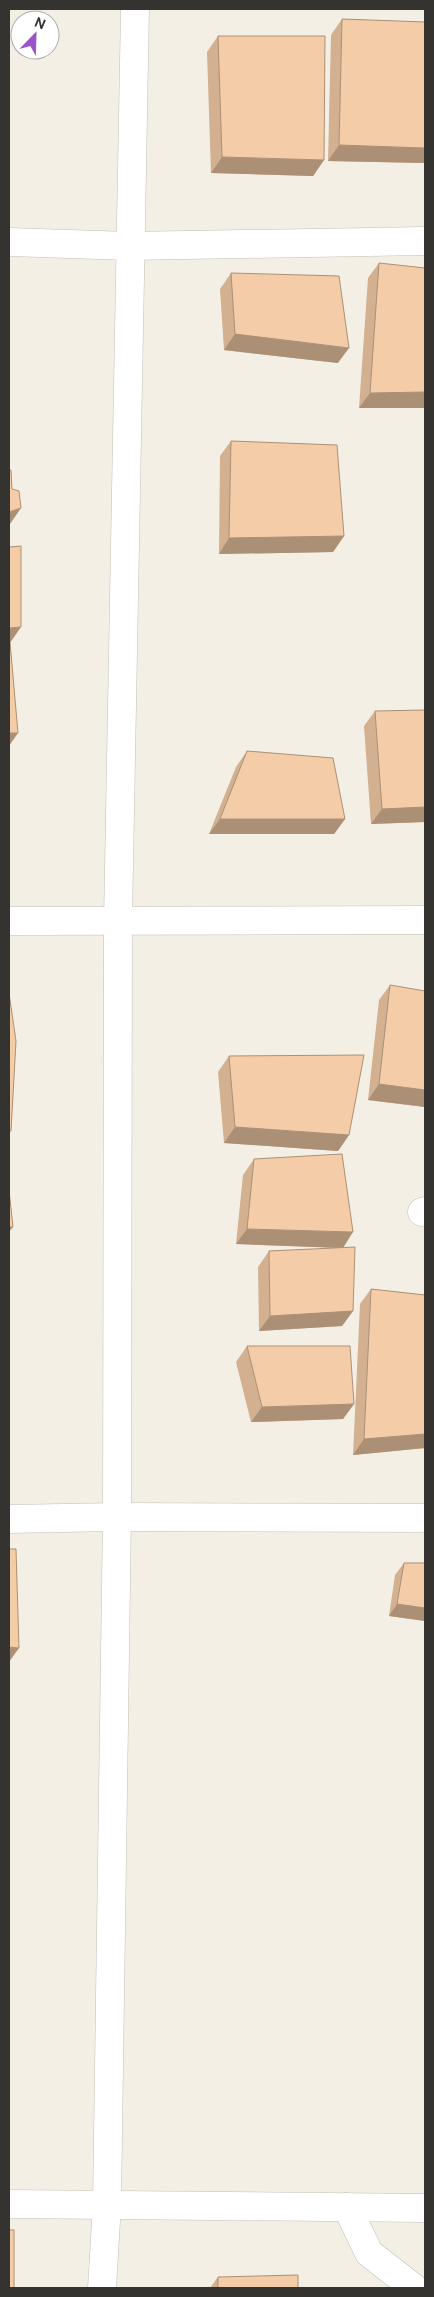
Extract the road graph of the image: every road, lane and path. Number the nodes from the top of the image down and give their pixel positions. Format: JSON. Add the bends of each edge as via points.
{"nodes":[{"id":1,"x":135,"y":9,"type":"edge"},
{"id":2,"x":425,"y":241,"type":"edge"},
{"id":3,"x":9,"y":242,"type":"edge"},
{"id":4,"x":129,"y":246,"type":"junction"},
{"id":5,"x":118,"y":920,"type":"junction"},
{"id":6,"x":425,"y":920,"type":"edge"},
{"id":7,"x":9,"y":921,"type":"edge"},
{"id":8,"x":117,"y":1517,"type":"junction"},
{"id":9,"x":425,"y":1518,"type":"edge"},
{"id":10,"x":9,"y":1519,"type":"edge"},
{"id":11,"x":9,"y":2204,"type":"edge"},
{"id":12,"x":107,"y":2204,"type":"junction"},
{"id":13,"x":347,"y":2207,"type":"junction"},
{"id":14,"x":425,"y":2208,"type":"edge"},
{"id":15,"x":102,"y":2288,"type":"edge"},
{"id":16,"x":414,"y":2288,"type":"edge"}],
"edges":[{"from":1,"to":4,"type":"street"},
{"from":2,"to":4,"type":"street"},
{"from":3,"to":4,"type":"street"},
{"from":4,"to":5,"type":"street"},
{"from":5,"to":6,"type":"street"},
{"from":5,"to":7,"type":"street"},
{"from":5,"to":8,"type":"street"},
{"from":8,"to":9,"type":"street"},
{"from":8,"to":10,"type":"street"},
{"from":8,"to":12,"type":"street"},
{"from":11,"to":12,"type":"street"},
{"from":12,"to":13,"type":"street"},
{"from":12,"to":15,"type":"street"},
{"from":13,"to":14,"type":"street"},
{"from":13,"to":16,"type":"street","via":[[369,2253]]}]}
